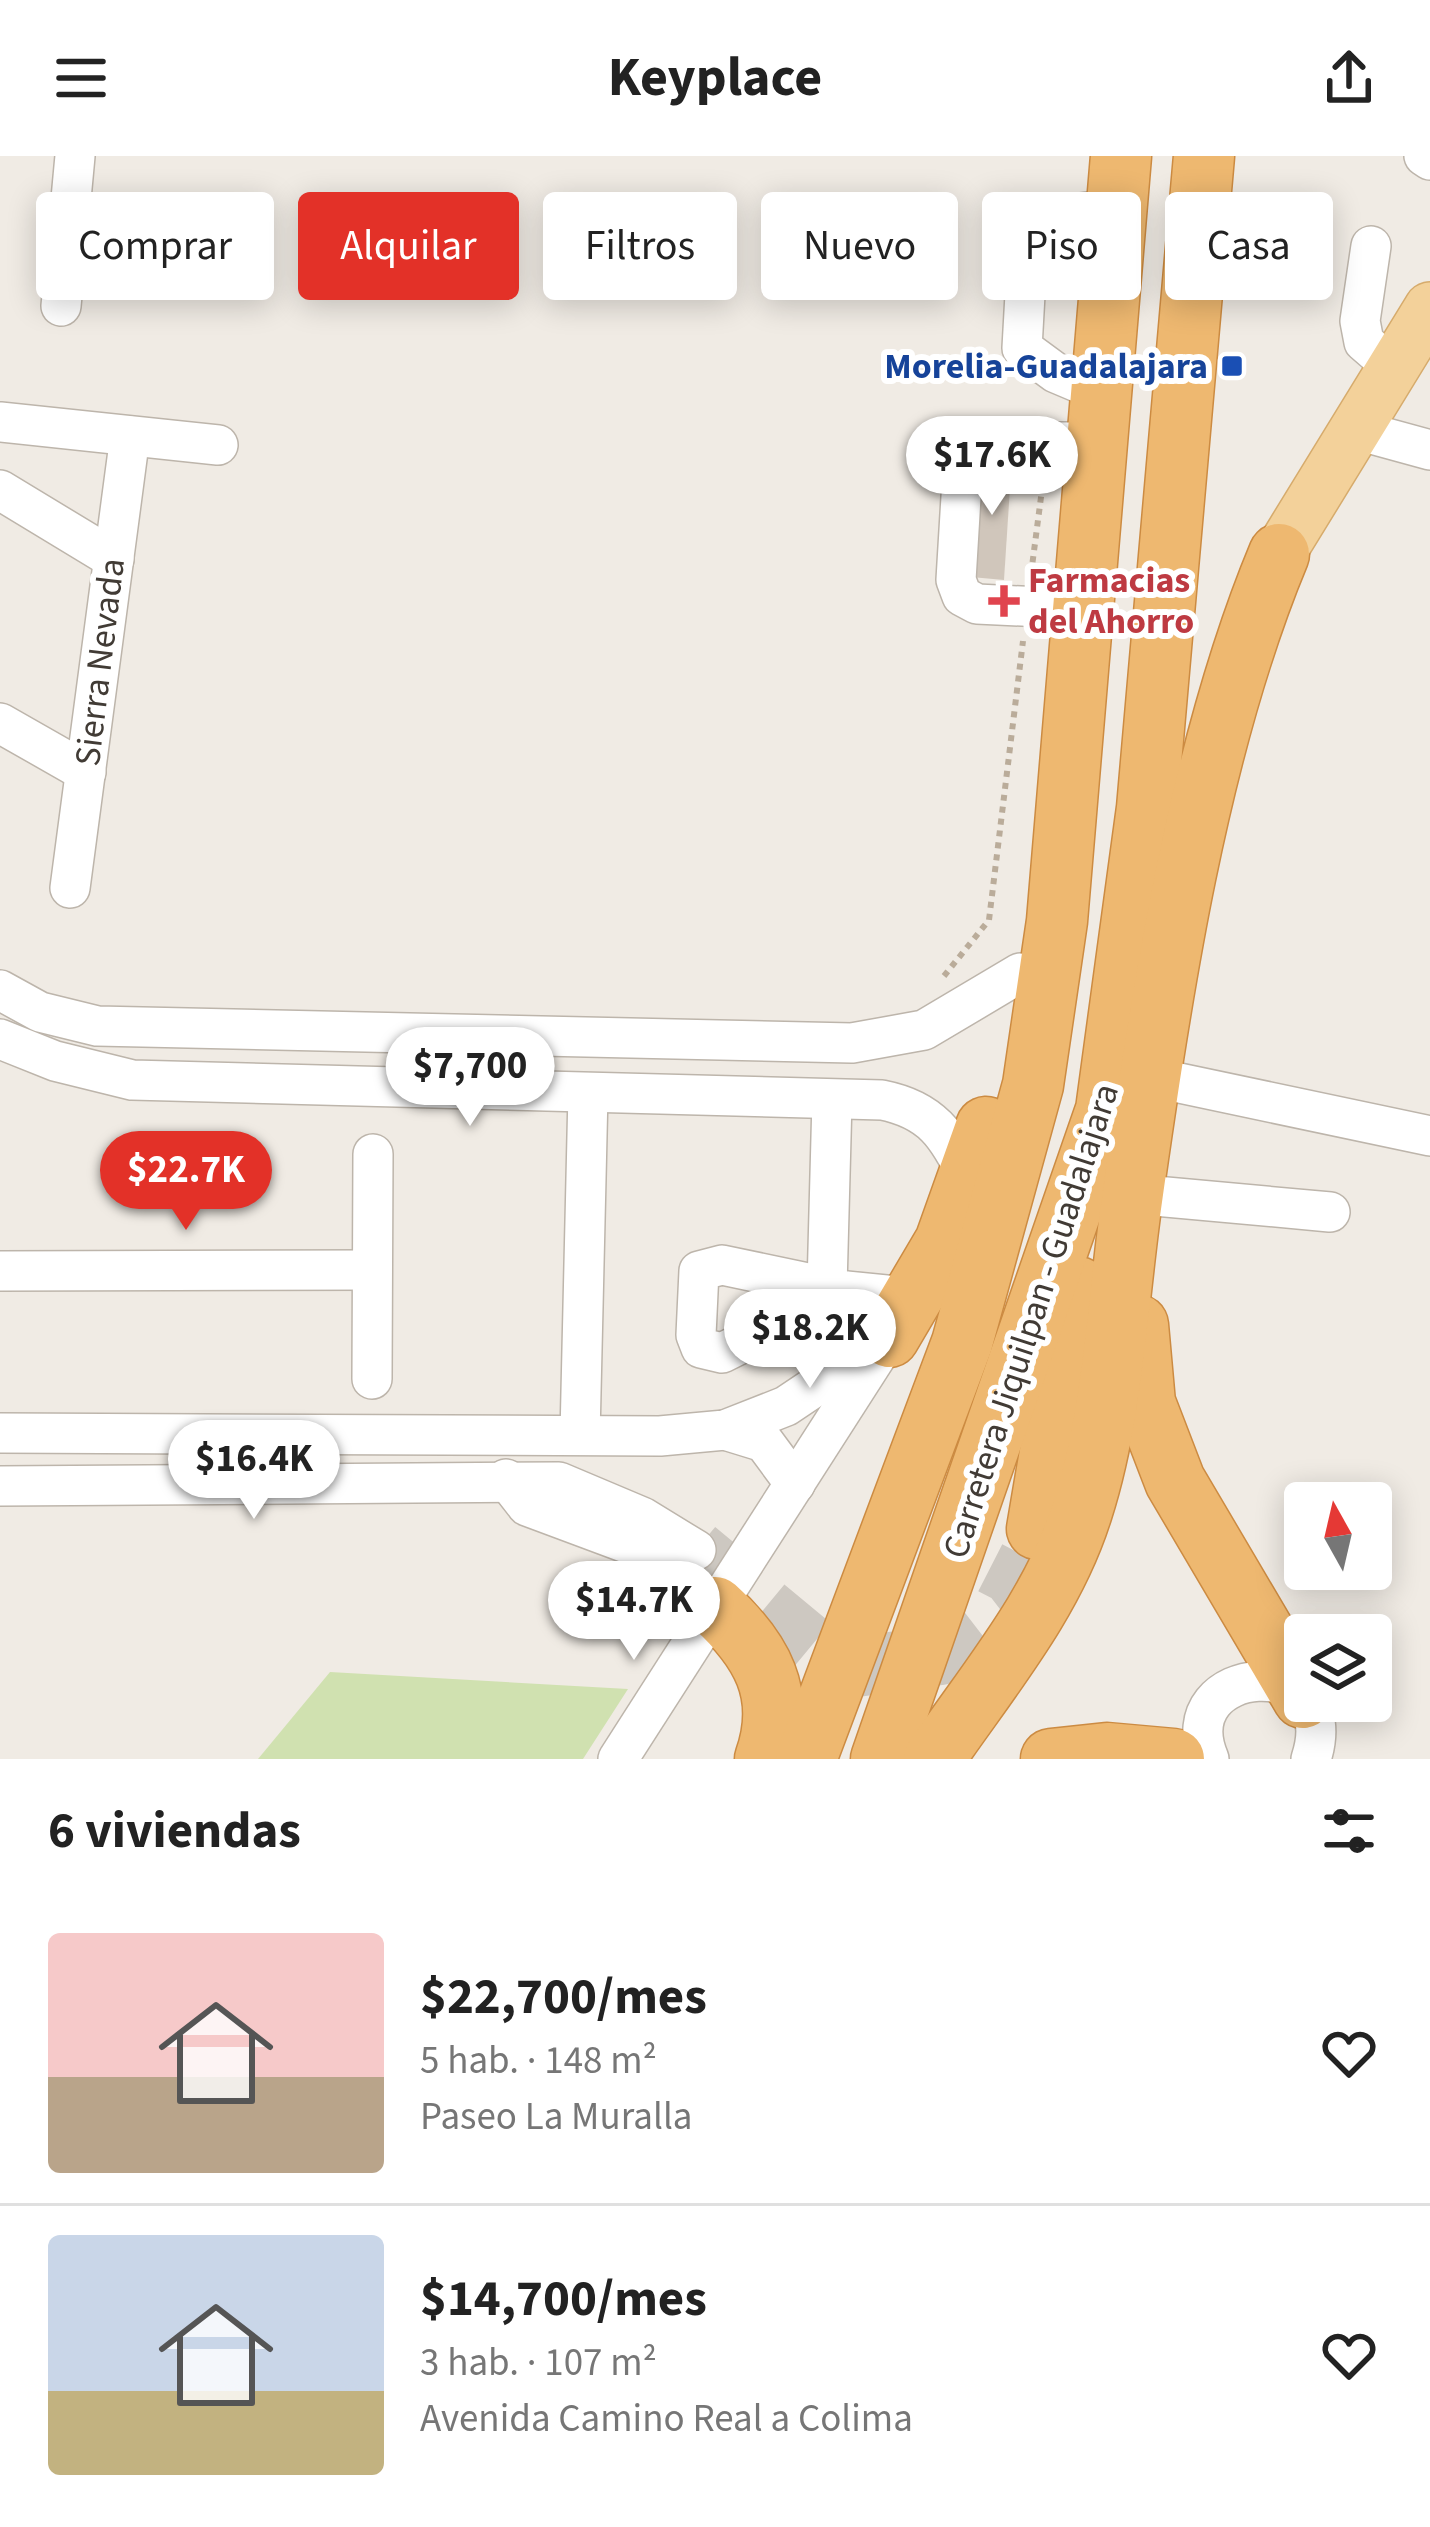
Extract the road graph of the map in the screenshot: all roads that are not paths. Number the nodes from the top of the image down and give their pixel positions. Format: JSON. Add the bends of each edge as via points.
{"nodes":[{"id":1,"x":75,"y":156,"type":"edge"},
{"id":2,"x":1204,"y":156,"type":"edge"},
{"id":3,"x":1119,"y":183,"type":"edge"},
{"id":4,"x":1371,"y":246,"type":"dead end"},
{"id":5,"x":61,"y":306,"type":"dead end"},
{"id":6,"x":1417,"y":337,"type":"edge"},
{"id":7,"x":0,"y":422,"type":"edge"},
{"id":8,"x":1082,"y":426,"type":"junction"},
{"id":9,"x":1357,"y":430,"type":"junction"},
{"id":10,"x":130,"y":436,"type":"junction"},
{"id":11,"x":218,"y":445,"type":"dead end"},
{"id":12,"x":1430,"y":450,"type":"edge"},
{"id":13,"x":0,"y":490,"type":"edge"},
{"id":14,"x":1279,"y":554,"type":"junction"},
{"id":15,"x":114,"y":559,"type":"junction"},
{"id":16,"x":1187,"y":559,"type":"junction"},
{"id":17,"x":1055,"y":609,"type":"junction"},
{"id":18,"x":0,"y":723,"type":"edge"},
{"id":19,"x":86,"y":772,"type":"junction"},
{"id":20,"x":1060,"y":862,"type":"junction"},
{"id":21,"x":70,"y":888,"type":"dead end"},
{"id":22,"x":1184,"y":895,"type":"junction"},
{"id":23,"x":1020,"y":973,"type":"junction"},
{"id":24,"x":0,"y":990,"type":"edge"},
{"id":25,"x":40,"y":1012,"type":"junction"},
{"id":26,"x":3,"y":1042,"type":"edge"},
{"id":27,"x":852,"y":1043,"type":"junction"},
{"id":28,"x":588,"y":1093,"type":"junction"},
{"id":29,"x":1129,"y":1094,"type":"junction"},
{"id":30,"x":835,"y":1100,"type":"junction"},
{"id":31,"x":1430,"y":1136,"type":"edge"},
{"id":32,"x":373,"y":1154,"type":"dead end"},
{"id":33,"x":969,"y":1179,"type":"junction"},
{"id":34,"x":1132,"y":1204,"type":"junction"},
{"id":35,"x":1330,"y":1212,"type":"dead end"},
{"id":36,"x":371,"y":1270,"type":"junction"},
{"id":37,"x":0,"y":1271,"type":"edge"},
{"id":38,"x":902,"y":1318,"type":"junction"},
{"id":39,"x":372,"y":1379,"type":"dead end"},
{"id":40,"x":725,"y":1430,"type":"junction"},
{"id":41,"x":0,"y":1433,"type":"edge"},
{"id":42,"x":502,"y":1433,"type":"junction"},
{"id":43,"x":580,"y":1435,"type":"junction"},
{"id":44,"x":506,"y":1479,"type":"junction"},
{"id":45,"x":795,"y":1484,"type":"junction"},
{"id":46,"x":0,"y":1486,"type":"edge"},
{"id":47,"x":696,"y":1550,"type":"tunnel mouth"},
{"id":48,"x":1029,"y":1558,"type":"tunnel mouth"},
{"id":49,"x":715,"y":1607,"type":"junction"},
{"id":50,"x":1315,"y":1739,"type":"edge"},
{"id":51,"x":618,"y":1759,"type":"edge"},
{"id":52,"x":765,"y":1759,"type":"edge"},
{"id":53,"x":806,"y":1759,"type":"edge"},
{"id":54,"x":881,"y":1759,"type":"edge"},
{"id":55,"x":934,"y":1759,"type":"edge"},
{"id":56,"x":1051,"y":1759,"type":"edge"},
{"id":57,"x":1174,"y":1759,"type":"edge"},
{"id":58,"x":1209,"y":1759,"type":"edge"}],
"edges":[{"from":1,"to":5,"type":"street"},
{"from":2,"to":16,"type":"highway","name":"Carretera Jiquilpan - Guadalajara"},
{"from":3,"to":8,"type":"highway","name":"Carretera Jiquilpan - Guadalajara"},
{"from":3,"to":8,"type":"street","via":[[1074,215],[1034,228],[1020,335]]},
{"from":4,"to":6,"type":"street","via":[[1364,342]]},
{"from":6,"to":9,"type":"main road"},
{"from":7,"to":10,"type":"street"},
{"from":8,"to":17,"type":"highway","name":"Carretera Jiquilpan - Guadalajara"},
{"from":8,"to":17,"type":"street","via":[[986,442],[970,448],[963,464],[956,580],[962,596]]},
{"from":9,"to":12,"type":"street"},
{"from":9,"to":14,"type":"main road"},
{"from":10,"to":11,"type":"street"},
{"from":10,"to":15,"type":"street","name":"Sierra Nevada"},
{"from":13,"to":15,"type":"street"},
{"from":14,"to":16,"type":"highway","via":[[1231,594]]},
{"from":14,"to":22,"type":"highway","via":[[1244,645]]},
{"from":15,"to":19,"type":"street","name":"Sierra Nevada"},
{"from":16,"to":22,"type":"highway"},
{"from":16,"to":29,"type":"highway","name":"Carretera Jiquilpan - Guadalajara","via":[[1129,965]]},
{"from":17,"to":20,"type":"highway","name":"Carretera Jiquilpan - Guadalajara"},
{"from":18,"to":19,"type":"street"},
{"from":19,"to":21,"type":"street","name":"Sierra Nevada"},
{"from":20,"to":23,"type":"highway"},
{"from":20,"to":53,"type":"highway","name":"Carretera Jiquilpan - Guadalajara","via":[[1033,1085],[988,1263]]},
{"from":22,"to":29,"type":"highway"},
{"from":23,"to":27,"type":"street","via":[[924,1030]]},
{"from":23,"to":33,"type":"highway"},
{"from":24,"to":25,"type":"street"},
{"from":25,"to":26,"type":"street"},
{"from":25,"to":27,"type":"street","via":[[98,1026]]},
{"from":26,"to":28,"type":"street","via":[[132,1080]]},
{"from":27,"to":30,"type":"street","via":[[855,1081]]},
{"from":28,"to":30,"type":"street"},
{"from":28,"to":43,"type":"street"},
{"from":29,"to":31,"type":"street"},
{"from":29,"to":34,"type":"highway"},
{"from":29,"to":48,"type":"highway"},
{"from":29,"to":54,"type":"highway","name":"Carretera Jiquilpan - Guadalajara"},
{"from":30,"to":33,"type":"street","via":[[882,1100],[929,1115]]},
{"from":30,"to":38,"type":"street","via":[[836,1288]]},
{"from":32,"to":36,"type":"street"},
{"from":33,"to":38,"type":"highway"},
{"from":34,"to":35,"type":"street"},
{"from":34,"to":50,"type":"highway","via":[[1145,1402],[1175,1481]]},
{"from":34,"to":55,"type":"highway","via":[[1083,1509],[1054,1584]]},
{"from":36,"to":37,"type":"street"},
{"from":36,"to":39,"type":"street"},
{"from":38,"to":40,"type":"street","via":[[785,1406]]},
{"from":38,"to":45,"type":"street"},
{"from":40,"to":43,"type":"street"},
{"from":40,"to":45,"type":"street","via":[[764,1442]]},
{"from":41,"to":42,"type":"street"},
{"from":42,"to":43,"type":"street"},
{"from":42,"to":44,"type":"street"},
{"from":44,"to":46,"type":"street"},
{"from":44,"to":47,"type":"street","via":[[559,1482]]},
{"from":44,"to":49,"type":"street","via":[[527,1505],[629,1544]]},
{"from":45,"to":49,"type":"street"},
{"from":49,"to":51,"type":"street"},
{"from":49,"to":52,"type":"highway","via":[[754,1644],[766,1668],[772,1706]]},
{"from":50,"to":58,"type":"street","via":[[1275,1681],[1258,1679],[1227,1690],[1207,1716]]},
{"from":56,"to":57,"type":"highway"}]}
